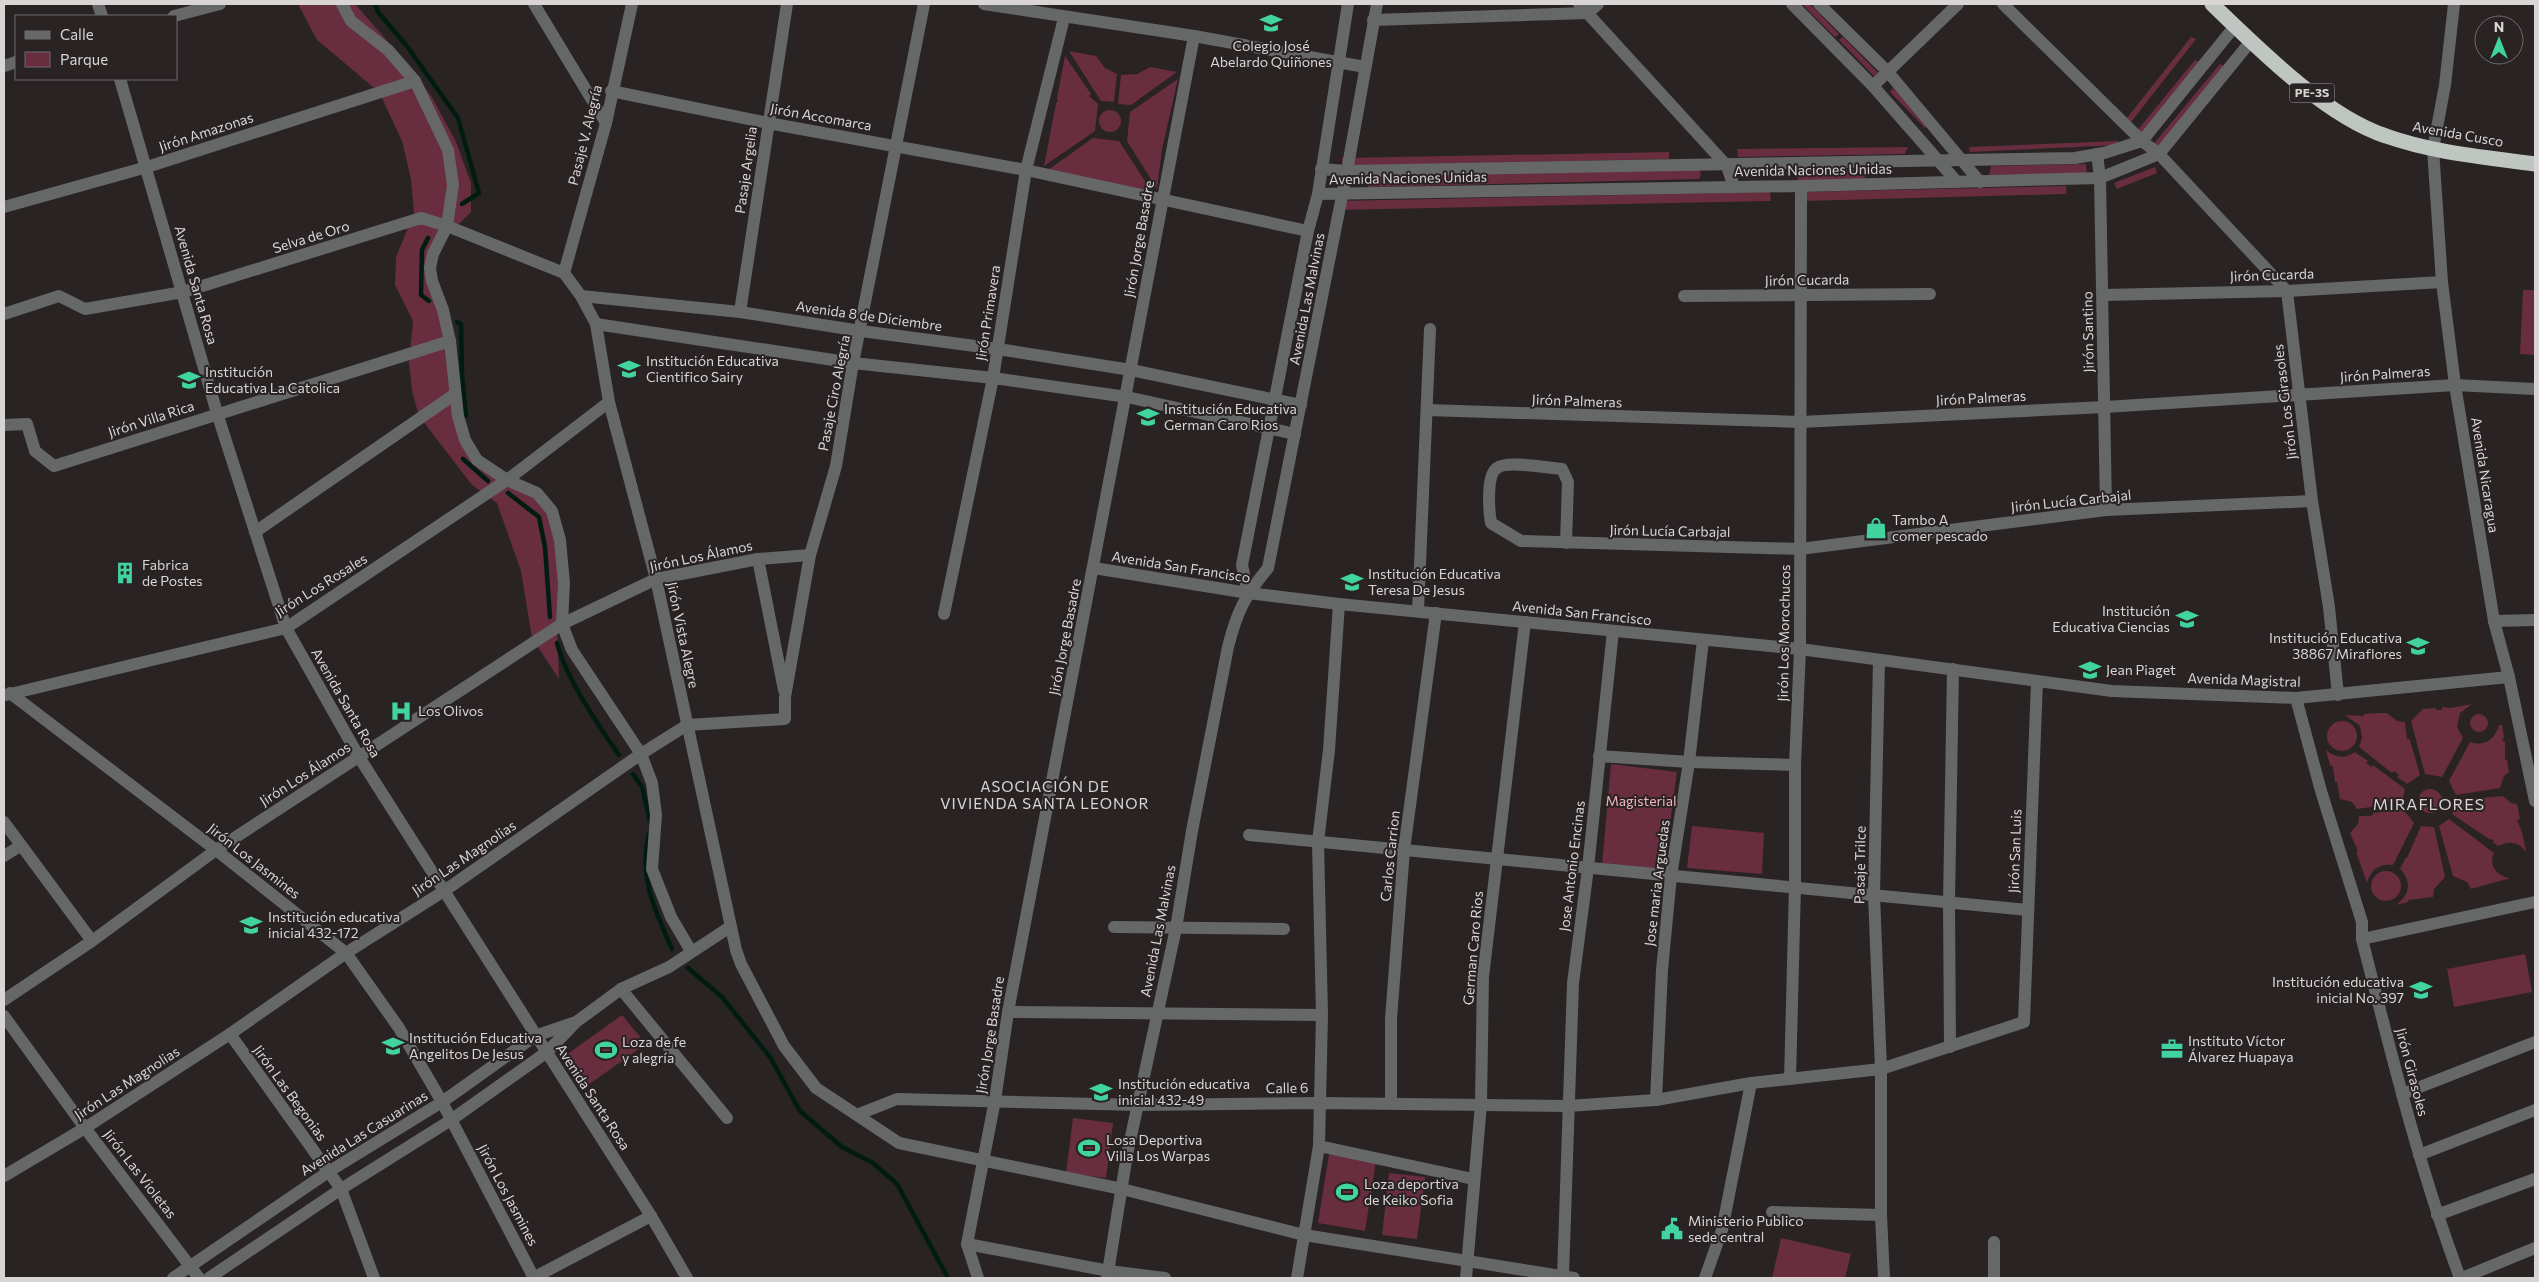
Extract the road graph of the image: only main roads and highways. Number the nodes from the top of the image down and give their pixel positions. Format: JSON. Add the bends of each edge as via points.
{"nodes":[{"id":1,"x":2212,"y":4,"type":"edge"},
{"id":2,"x":2535,"y":164,"type":"edge"}],
"edges":[{"from":1,"to":2,"type":"highway","name":"Avenida Cusco","number":"PE-3S","via":[[2251,42],[2323,102],[2352,121],[2385,136],[2433,149]]}]}
